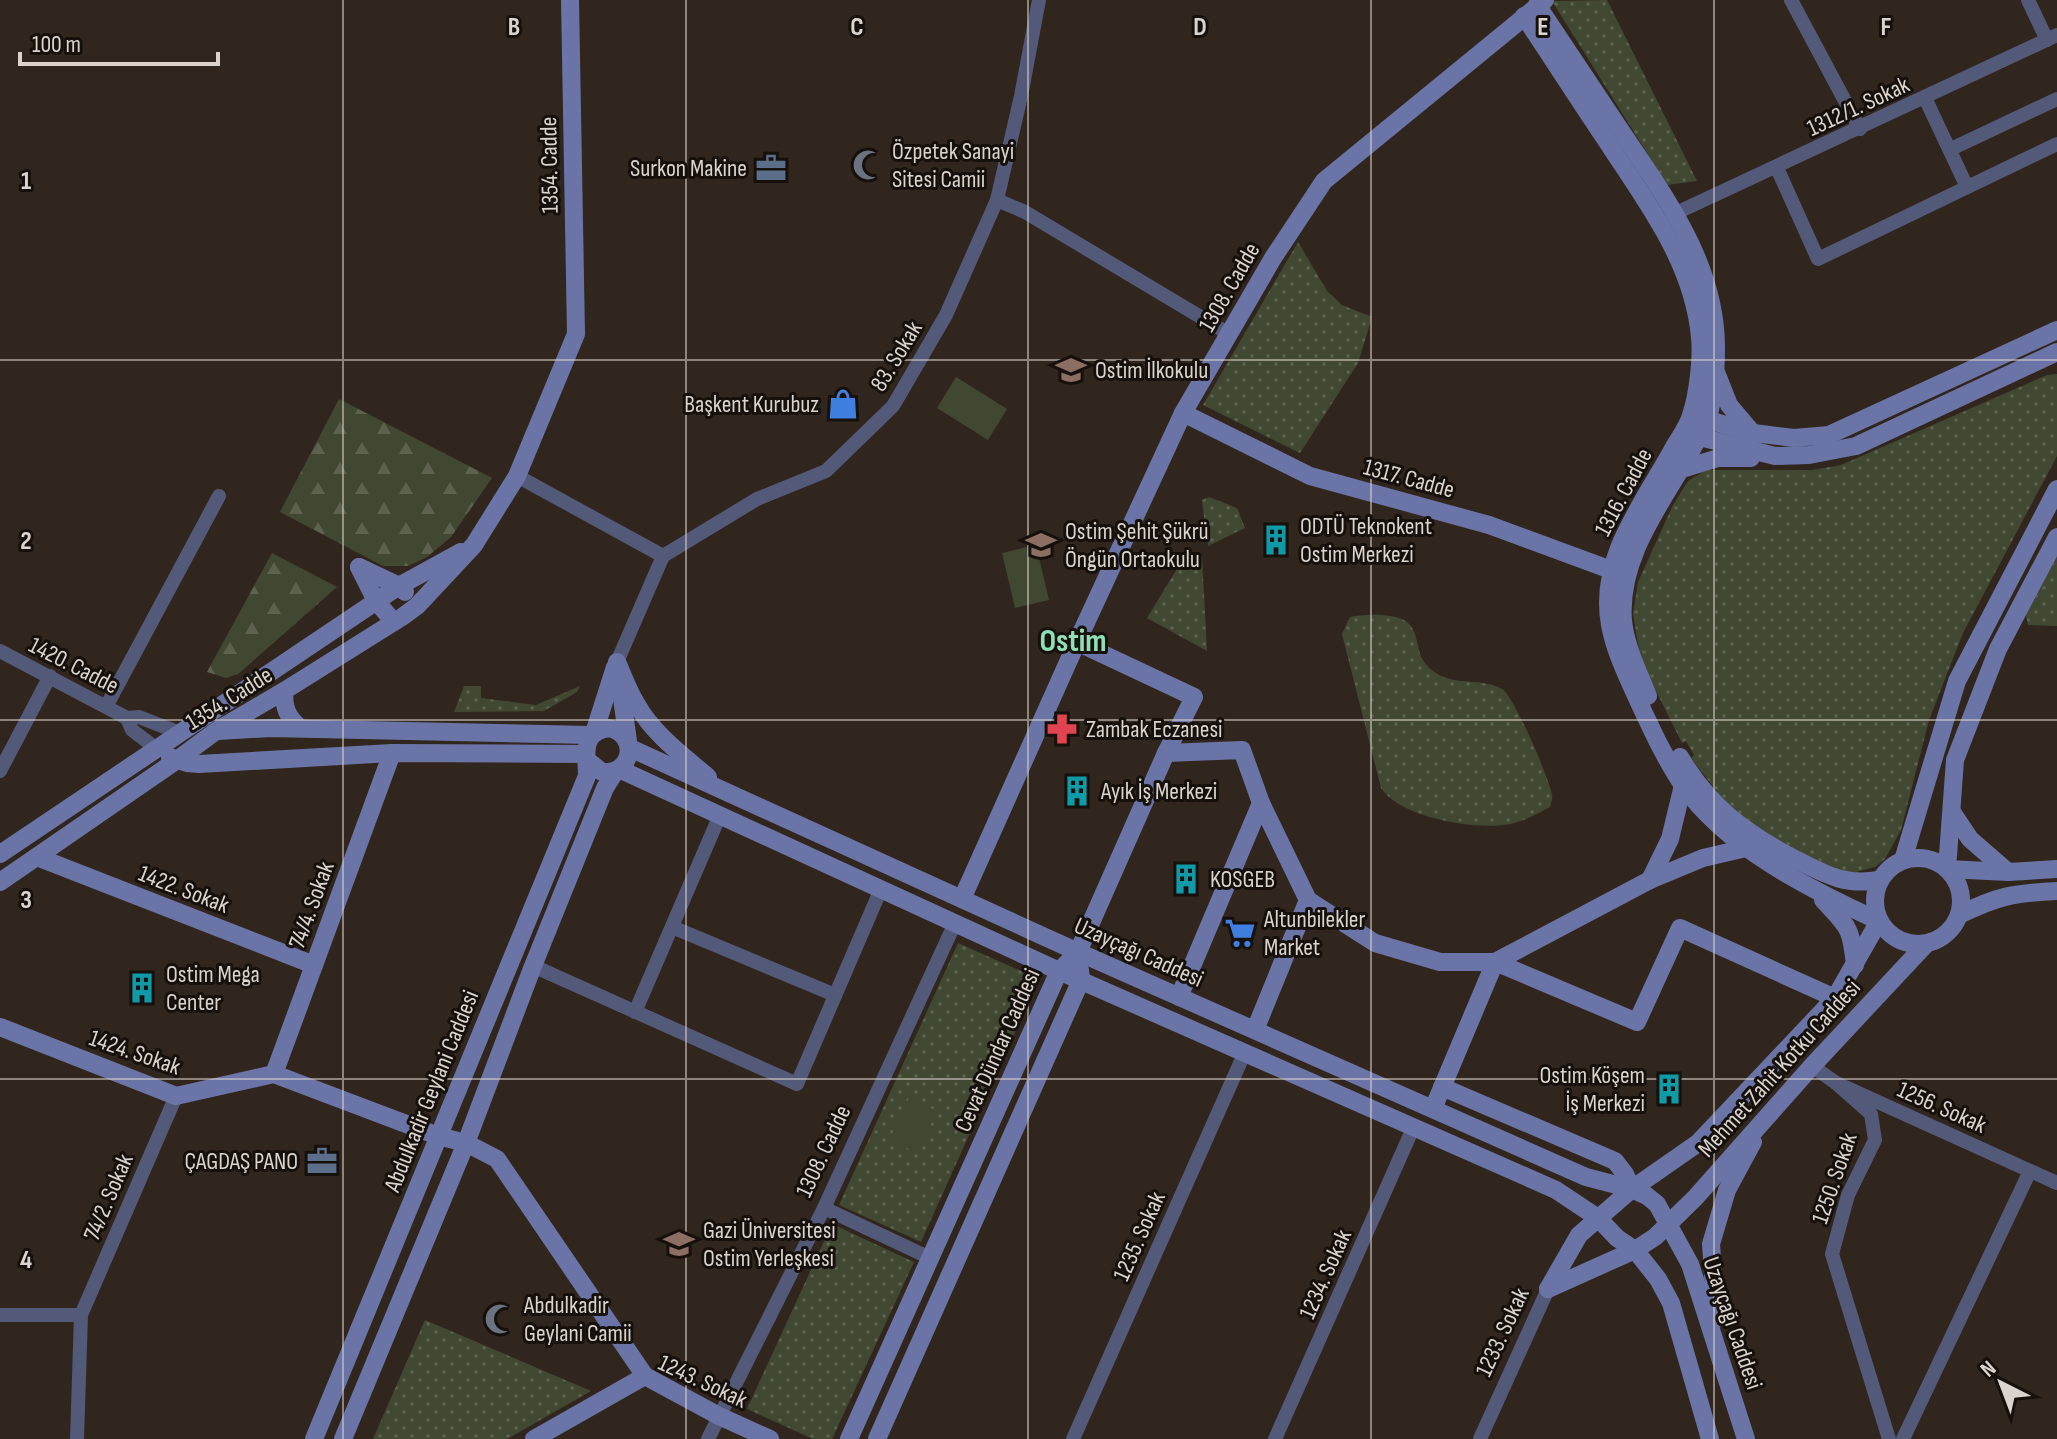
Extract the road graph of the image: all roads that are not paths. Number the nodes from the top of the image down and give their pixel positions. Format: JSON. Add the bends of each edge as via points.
{"nodes":[{"id":1,"x":570,"y":0,"type":"edge"},
{"id":2,"x":1039,"y":0,"type":"edge"},
{"id":3,"x":1791,"y":0,"type":"edge"},
{"id":4,"x":2028,"y":0,"type":"edge"},
{"id":5,"x":1535,"y":7,"type":"edge"},
{"id":6,"x":2052,"y":38,"type":"edge"},
{"id":7,"x":1925,"y":98,"type":"junction"},
{"id":8,"x":2057,"y":99,"type":"edge"},
{"id":9,"x":1860,"y":129,"type":"junction"},
{"id":10,"x":2057,"y":144,"type":"edge"},
{"id":11,"x":1951,"y":149,"type":"junction"},
{"id":12,"x":1777,"y":168,"type":"junction"},
{"id":13,"x":1967,"y":187,"type":"junction"},
{"id":14,"x":997,"y":200,"type":"junction"},
{"id":15,"x":1676,"y":213,"type":"junction"},
{"id":16,"x":2057,"y":330,"type":"edge"},
{"id":17,"x":1229,"y":334,"type":"junction"},
{"id":18,"x":2053,"y":357,"type":"edge"},
{"id":19,"x":1714,"y":367,"type":"junction"},
{"id":20,"x":1183,"y":413,"type":"junction"},
{"id":21,"x":1695,"y":426,"type":"junction"},
{"id":22,"x":1753,"y":433,"type":"junction"},
{"id":23,"x":1775,"y":456,"type":"junction"},
{"id":24,"x":1679,"y":470,"type":"junction"},
{"id":25,"x":517,"y":476,"type":"junction"},
{"id":26,"x":2057,"y":489,"type":"edge"},
{"id":27,"x":219,"y":496,"type":"dead end"},
{"id":28,"x":2057,"y":537,"type":"edge"},
{"id":29,"x":474,"y":545,"type":"junction"},
{"id":30,"x":663,"y":556,"type":"junction"},
{"id":31,"x":1619,"y":573,"type":"junction"},
{"id":32,"x":399,"y":586,"type":"junction"},
{"id":33,"x":376,"y":601,"type":"junction"},
{"id":34,"x":417,"y":606,"type":"junction"},
{"id":35,"x":394,"y":622,"type":"junction"},
{"id":36,"x":1077,"y":642,"type":"junction"},
{"id":37,"x":0,"y":651,"type":"edge"},
{"id":38,"x":617,"y":662,"type":"junction"},
{"id":39,"x":50,"y":676,"type":"junction"},
{"id":40,"x":284,"y":691,"type":"junction"},
{"id":41,"x":107,"y":705,"type":"junction"},
{"id":42,"x":127,"y":718,"type":"junction"},
{"id":43,"x":300,"y":728,"type":"junction"},
{"id":44,"x":216,"y":731,"type":"junction"},
{"id":45,"x":180,"y":733,"type":"junction"},
{"id":46,"x":592,"y":734,"type":"junction"},
{"id":47,"x":629,"y":744,"type":"junction"},
{"id":48,"x":157,"y":749,"type":"junction"},
{"id":49,"x":392,"y":753,"type":"junction"},
{"id":50,"x":1166,"y":753,"type":"junction"},
{"id":51,"x":586,"y":757,"type":"junction"},
{"id":52,"x":177,"y":760,"type":"junction"},
{"id":53,"x":617,"y":770,"type":"junction"},
{"id":54,"x":0,"y":771,"type":"edge"},
{"id":55,"x":1683,"y":785,"type":"junction"},
{"id":56,"x":724,"y":792,"type":"junction"},
{"id":57,"x":1261,"y":803,"type":"junction"},
{"id":58,"x":1952,"y":812,"type":"junction"},
{"id":59,"x":720,"y":815,"type":"junction"},
{"id":60,"x":1746,"y":848,"type":"junction"},
{"id":61,"x":0,"y":854,"type":"edge"},
{"id":62,"x":37,"y":857,"type":"junction"},
{"id":63,"x":1903,"y":860,"type":"junction"},
{"id":64,"x":1947,"y":869,"type":"junction"},
{"id":65,"x":2057,"y":869,"type":"edge"},
{"id":66,"x":2008,"y":872,"type":"junction"},
{"id":67,"x":1650,"y":880,"type":"junction"},
{"id":68,"x":1879,"y":880,"type":"junction"},
{"id":69,"x":0,"y":882,"type":"edge"},
{"id":70,"x":881,"y":889,"type":"junction"},
{"id":71,"x":1813,"y":889,"type":"junction"},
{"id":72,"x":2057,"y":891,"type":"edge"},
{"id":73,"x":962,"y":899,"type":"junction"},
{"id":74,"x":1308,"y":900,"type":"junction"},
{"id":75,"x":1959,"y":915,"type":"junction"},
{"id":76,"x":1879,"y":921,"type":"junction"},
{"id":77,"x":955,"y":923,"type":"junction"},
{"id":78,"x":672,"y":927,"type":"junction"},
{"id":79,"x":1926,"y":944,"type":"junction"},
{"id":80,"x":1078,"y":952,"type":"junction"},
{"id":81,"x":1495,"y":962,"type":"junction"},
{"id":82,"x":314,"y":965,"type":"junction"},
{"id":83,"x":1855,"y":965,"type":"junction"},
{"id":84,"x":533,"y":966,"type":"junction"},
{"id":85,"x":1059,"y":971,"type":"junction"},
{"id":86,"x":1081,"y":980,"type":"junction"},
{"id":87,"x":835,"y":995,"type":"junction"},
{"id":88,"x":1179,"y":997,"type":"junction"},
{"id":89,"x":1835,"y":998,"type":"junction"},
{"id":90,"x":635,"y":1012,"type":"junction"},
{"id":91,"x":0,"y":1027,"type":"edge"},
{"id":92,"x":1255,"y":1030,"type":"junction"},
{"id":93,"x":1245,"y":1052,"type":"junction"},
{"id":94,"x":1812,"y":1066,"type":"junction"},
{"id":95,"x":274,"y":1074,"type":"junction"},
{"id":96,"x":1836,"y":1083,"type":"junction"},
{"id":97,"x":1442,"y":1087,"type":"junction"},
{"id":98,"x":176,"y":1096,"type":"junction"},
{"id":99,"x":1433,"y":1109,"type":"junction"},
{"id":100,"x":1767,"y":1115,"type":"junction"},
{"id":101,"x":1414,"y":1126,"type":"junction"},
{"id":102,"x":438,"y":1136,"type":"junction"},
{"id":103,"x":466,"y":1143,"type":"junction"},
{"id":104,"x":2030,"y":1171,"type":"junction"},
{"id":105,"x":2057,"y":1183,"type":"edge"},
{"id":106,"x":1632,"y":1189,"type":"junction"},
{"id":107,"x":824,"y":1208,"type":"junction"},
{"id":108,"x":1598,"y":1218,"type":"junction"},
{"id":109,"x":1668,"y":1225,"type":"junction"},
{"id":110,"x":1635,"y":1250,"type":"junction"},
{"id":111,"x":930,"y":1258,"type":"junction"},
{"id":112,"x":1548,"y":1289,"type":"junction"},
{"id":113,"x":0,"y":1315,"type":"edge"},
{"id":114,"x":81,"y":1315,"type":"junction"},
{"id":115,"x":1716,"y":1346,"type":"junction"},
{"id":116,"x":645,"y":1376,"type":"junction"},
{"id":117,"x":719,"y":1416,"type":"junction"},
{"id":118,"x":77,"y":1439,"type":"edge"},
{"id":119,"x":314,"y":1439,"type":"edge"},
{"id":120,"x":343,"y":1439,"type":"edge"},
{"id":121,"x":534,"y":1439,"type":"edge"},
{"id":122,"x":708,"y":1439,"type":"edge"},
{"id":123,"x":770,"y":1439,"type":"edge"},
{"id":124,"x":849,"y":1439,"type":"edge"},
{"id":125,"x":877,"y":1439,"type":"edge"},
{"id":126,"x":1073,"y":1439,"type":"edge"},
{"id":127,"x":1275,"y":1439,"type":"edge"},
{"id":128,"x":1480,"y":1439,"type":"edge"},
{"id":129,"x":1710,"y":1439,"type":"edge"},
{"id":130,"x":1746,"y":1439,"type":"edge"},
{"id":131,"x":1889,"y":1439,"type":"edge"},
{"id":132,"x":1903,"y":1439,"type":"edge"}],
"edges":[{"from":1,"to":25,"type":"street","name":"1354. Cadde","via":[[576,334]]},
{"from":2,"to":14,"type":"street","name":"83. Sokak"},
{"from":3,"to":9,"type":"street"},
{"from":4,"to":6,"type":"street"},
{"from":5,"to":15,"type":"street","name":"1316. Cadde"},
{"from":5,"to":17,"type":"street","name":"1308. Cadde","via":[[1324,181]]},
{"from":5,"to":21,"type":"street","name":"1316. Cadde","via":[[1668,236],[1700,335]]},
{"from":6,"to":7,"type":"street","name":"1312/1. Sokak"},
{"from":7,"to":9,"type":"street","name":"1312/1. Sokak"},
{"from":7,"to":11,"type":"street"},
{"from":8,"to":11,"type":"street"},
{"from":9,"to":12,"type":"street","name":"1312/1. Sokak"},
{"from":10,"to":13,"type":"street"},
{"from":11,"to":13,"type":"street"},
{"from":12,"to":13,"type":"street","via":[[1818,259]]},
{"from":12,"to":15,"type":"street","name":"1312/1. Sokak"},
{"from":14,"to":17,"type":"street"},
{"from":14,"to":30,"type":"street","name":"83. Sokak","via":[[946,315],[893,406],[826,471],[757,499]]},
{"from":15,"to":19,"type":"street","name":"1316. Cadde","via":[[1705,275],[1713,312]]},
{"from":16,"to":22,"type":"street","via":[[1829,435]]},
{"from":17,"to":20,"type":"street","name":"1308. Cadde"},
{"from":18,"to":23,"type":"street","via":[[1856,446]]},
{"from":19,"to":21,"type":"street","name":"1316. Cadde"},
{"from":19,"to":22,"type":"street","via":[[1729,405]]},
{"from":20,"to":31,"type":"street","name":"1317. Cadde","via":[[1310,476],[1489,525]]},
{"from":20,"to":36,"type":"street","name":"1308. Cadde"},
{"from":21,"to":22,"type":"street"},
{"from":21,"to":23,"type":"street"},
{"from":21,"to":24,"type":"street","name":"1316. Cadde"},
{"from":21,"to":31,"type":"street","name":"1316. Cadde","via":[[1620,544]]},
{"from":23,"to":24,"type":"street","via":[[1718,458]]},
{"from":24,"to":31,"type":"street","name":"1316. Cadde"},
{"from":25,"to":29,"type":"street","name":"1354. Cadde"},
{"from":25,"to":30,"type":"street"},
{"from":26,"to":63,"type":"street","via":[[1957,681]]},
{"from":27,"to":41,"type":"street"},
{"from":28,"to":58,"type":"street","via":[[1998,649],[1955,760]]},
{"from":29,"to":32,"type":"street","name":"1354. Cadde"},
{"from":29,"to":34,"type":"street","name":"1354. Cadde"},
{"from":30,"to":38,"type":"street"},
{"from":31,"to":55,"type":"street","name":"1316. Cadde","via":[[1606,603],[1614,646],[1654,736]]},
{"from":31,"to":68,"type":"street","name":"1316. Cadde","via":[[1629,651],[1659,723],[1711,801],[1755,838],[1834,879]]},
{"from":32,"to":33,"type":"street","name":"1354. Cadde"},
{"from":32,"to":33,"type":"street","via":[[359,567]]},
{"from":32,"to":34,"type":"street"},
{"from":33,"to":35,"type":"street"},
{"from":33,"to":45,"type":"street","name":"1354. Cadde"},
{"from":34,"to":35,"type":"street","name":"1354. Cadde"},
{"from":35,"to":40,"type":"street","name":"1354. Cadde"},
{"from":36,"to":50,"type":"street","via":[[1194,697]]},
{"from":36,"to":73,"type":"street","name":"1308. Cadde"},
{"from":37,"to":39,"type":"street","name":"1420. Cadde"},
{"from":38,"to":46,"type":"street"},
{"from":38,"to":47,"type":"street"},
{"from":38,"to":56,"type":"street","via":[[636,705],[651,724]]},
{"from":39,"to":41,"type":"street","name":"1420. Cadde"},
{"from":39,"to":54,"type":"street"},
{"from":40,"to":43,"type":"street","via":[[284,708]]},
{"from":40,"to":44,"type":"street","name":"1354. Cadde"},
{"from":41,"to":42,"type":"street","name":"1420. Cadde"},
{"from":42,"to":45,"type":"street","name":"1420. Cadde","via":[[139,717]]},
{"from":42,"to":48,"type":"street","name":"1420. Cadde","via":[[132,730]]},
{"from":43,"to":44,"type":"street"},
{"from":43,"to":46,"type":"street"},
{"from":44,"to":45,"type":"street"},
{"from":44,"to":52,"type":"street","name":"1354. Cadde"},
{"from":45,"to":48,"type":"street","name":"1354. Cadde"},
{"from":46,"to":47,"type":"street","via":[[617,730]]},
{"from":46,"to":51,"type":"street"},
{"from":47,"to":53,"type":"street","via":[[626,764]]},
{"from":47,"to":56,"type":"street","name":"Uzayçağı Caddesi"},
{"from":48,"to":52,"type":"street"},
{"from":48,"to":61,"type":"street","name":"1354. Cadde"},
{"from":49,"to":51,"type":"street"},
{"from":49,"to":52,"type":"street","via":[[199,764]]},
{"from":49,"to":82,"type":"street","name":"74/4. Sokak"},
{"from":50,"to":57,"type":"street","via":[[1242,750]]},
{"from":50,"to":80,"type":"street"},
{"from":51,"to":53,"type":"street","via":[[602,772]]},
{"from":51,"to":102,"type":"street","name":"Abdulkadir Geylani Caddesi","via":[[587,776]]},
{"from":52,"to":62,"type":"street","name":"1354. Cadde"},
{"from":53,"to":59,"type":"street","name":"Uzayçağı Caddesi"},
{"from":53,"to":84,"type":"street","name":"Abdulkadir Geylani Caddesi"},
{"from":55,"to":60,"type":"street","name":"1316. Cadde"},
{"from":55,"to":67,"type":"street","via":[[1670,839]]},
{"from":56,"to":73,"type":"street","name":"Uzayçağı Caddesi"},
{"from":57,"to":74,"type":"street"},
{"from":57,"to":88,"type":"street"},
{"from":58,"to":64,"type":"street"},
{"from":58,"to":66,"type":"street","via":[[1970,839]]},
{"from":59,"to":70,"type":"street","name":"Uzayçağı Caddesi"},
{"from":59,"to":78,"type":"street"},
{"from":60,"to":67,"type":"street","via":[[1703,858]]},
{"from":60,"to":71,"type":"street","name":"1316. Cadde"},
{"from":62,"to":69,"type":"street","name":"1354. Cadde"},
{"from":62,"to":82,"type":"street","name":"1422. Sokak"},
{"from":63,"to":64,"type":"street","via":[[1926,858]]},
{"from":63,"to":68,"type":"street"},
{"from":64,"to":66,"type":"street"},
{"from":64,"to":75,"type":"street","via":[[1960,890]]},
{"from":65,"to":66,"type":"street"},
{"from":67,"to":81,"type":"street"},
{"from":68,"to":76,"type":"street","via":[[1874,900]]},
{"from":70,"to":77,"type":"street","name":"Uzayçağı Caddesi"},
{"from":70,"to":87,"type":"street"},
{"from":71,"to":76,"type":"street","name":"1316. Cadde"},
{"from":71,"to":83,"type":"street","via":[[1846,923]]},
{"from":72,"to":75,"type":"street","via":[[2015,893]]},
{"from":73,"to":80,"type":"street","name":"Uzayçağı Caddesi"},
{"from":74,"to":81,"type":"street","via":[[1375,943],[1440,962]]},
{"from":74,"to":92,"type":"street"},
{"from":75,"to":79,"type":"street","via":[[1946,934]]},
{"from":76,"to":79,"type":"street","via":[[1899,940]]},
{"from":76,"to":83,"type":"street","name":"Mehmet Zahit Kotku Caddesi"},
{"from":77,"to":85,"type":"street","name":"Uzayçağı Caddesi"},
{"from":77,"to":107,"type":"street","name":"1308. Cadde"},
{"from":78,"to":87,"type":"street"},
{"from":78,"to":90,"type":"street"},
{"from":79,"to":94,"type":"street","name":"Mehmet Zahit Kotku Caddesi"},
{"from":80,"to":85,"type":"street","name":"Cevat Dündar Caddesi"},
{"from":80,"to":86,"type":"street","name":"Cevat Dündar Caddesi"},
{"from":80,"to":88,"type":"street","name":"Uzayçağı Caddesi"},
{"from":81,"to":89,"type":"street","via":[[1637,1022],[1680,928]]},
{"from":81,"to":97,"type":"street"},
{"from":82,"to":95,"type":"street","name":"74/4. Sokak"},
{"from":83,"to":89,"type":"street","name":"Mehmet Zahit Kotku Caddesi"},
{"from":84,"to":90,"type":"street"},
{"from":84,"to":103,"type":"street","name":"Abdulkadir Geylani Caddesi"},
{"from":85,"to":86,"type":"street","name":"Uzayçağı Caddesi"},
{"from":85,"to":111,"type":"street","name":"Cevat Dündar Caddesi"},
{"from":86,"to":93,"type":"street","name":"Uzayçağı Caddesi"},
{"from":86,"to":125,"type":"street","name":"Cevat Dündar Caddesi"},
{"from":87,"to":90,"type":"street","via":[[797,1084]]},
{"from":88,"to":92,"type":"street","name":"Uzayçağı Caddesi"},
{"from":89,"to":106,"type":"street","name":"Mehmet Zahit Kotku Caddesi","via":[[1698,1143]]},
{"from":91,"to":98,"type":"street","name":"1424. Sokak"},
{"from":92,"to":99,"type":"street","name":"Uzayçağı Caddesi"},
{"from":93,"to":101,"type":"street","name":"Uzayçağı Caddesi"},
{"from":93,"to":126,"type":"street","name":"1235. Sokak"},
{"from":94,"to":96,"type":"street","name":"1256. Sokak"},
{"from":94,"to":100,"type":"street","name":"Mehmet Zahit Kotku Caddesi"},
{"from":95,"to":98,"type":"street","name":"1424. Sokak"},
{"from":95,"to":102,"type":"street"},
{"from":96,"to":104,"type":"street","name":"1256. Sokak"},
{"from":96,"to":131,"type":"street","name":"1250. Sokak","via":[[1871,1114],[1875,1140],[1848,1195],[1832,1254]]},
{"from":97,"to":99,"type":"street"},
{"from":97,"to":106,"type":"street","via":[[1615,1161]]},
{"from":98,"to":114,"type":"street","name":"74/2. Sokak"},
{"from":99,"to":106,"type":"street","name":"Uzayçağı Caddesi","via":[[1586,1177]]},
{"from":100,"to":109,"type":"street","name":"Mehmet Zahit Kotku Caddesi"},
{"from":100,"to":115,"type":"street","via":[[1727,1190],[1711,1244]]},
{"from":101,"to":108,"type":"street","name":"Uzayçağı Caddesi","via":[[1556,1190]]},
{"from":101,"to":127,"type":"street","name":"1234. Sokak"},
{"from":102,"to":103,"type":"street"},
{"from":102,"to":119,"type":"street","name":"Abdulkadir Geylani Caddesi"},
{"from":103,"to":116,"type":"street","via":[[497,1159]]},
{"from":103,"to":120,"type":"street","name":"Abdulkadir Geylani Caddesi"},
{"from":104,"to":105,"type":"street","name":"1256. Sokak"},
{"from":104,"to":132,"type":"street"},
{"from":106,"to":108,"type":"street","name":"Mehmet Zahit Kotku Caddesi"},
{"from":106,"to":109,"type":"street","name":"Uzayçağı Caddesi","via":[[1657,1204]]},
{"from":107,"to":111,"type":"street"},
{"from":107,"to":117,"type":"street","name":"1308. Cadde"},
{"from":108,"to":110,"type":"street","name":"Uzayçağı Caddesi"},
{"from":108,"to":112,"type":"street","name":"Mehmet Zahit Kotku Caddesi","via":[[1579,1235]]},
{"from":109,"to":110,"type":"street","name":"Mehmet Zahit Kotku Caddesi"},
{"from":109,"to":115,"type":"street","name":"Uzayçağı Caddesi","via":[[1690,1264]]},
{"from":110,"to":112,"type":"street","name":"1233. Sokak"},
{"from":110,"to":129,"type":"street","via":[[1671,1303]]},
{"from":111,"to":124,"type":"street","name":"Cevat Dündar Caddesi"},
{"from":112,"to":128,"type":"street","name":"1233. Sokak"},
{"from":113,"to":114,"type":"street"},
{"from":114,"to":118,"type":"street"},
{"from":115,"to":130,"type":"street","name":"Uzayçağı Caddesi"},
{"from":116,"to":117,"type":"street","name":"1243. Sokak"},
{"from":116,"to":121,"type":"street","name":"1243. Sokak"},
{"from":117,"to":122,"type":"street","name":"1308. Cadde"},
{"from":117,"to":123,"type":"street","name":"1243. Sokak"}]}
